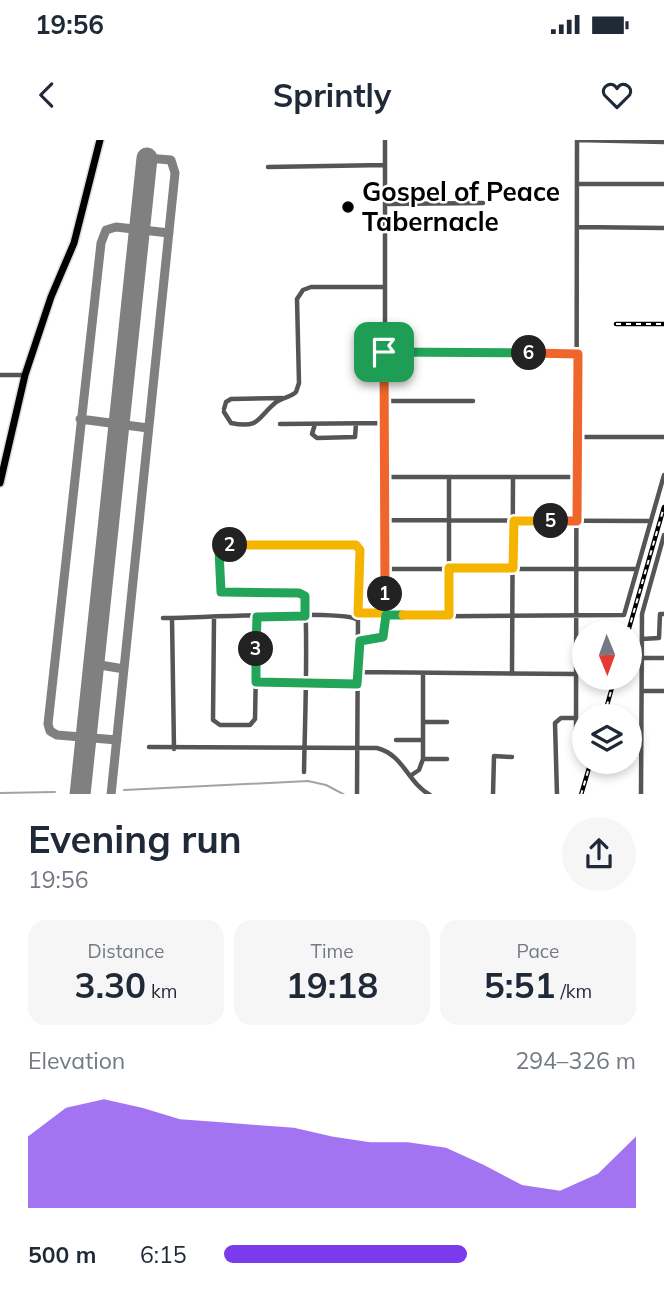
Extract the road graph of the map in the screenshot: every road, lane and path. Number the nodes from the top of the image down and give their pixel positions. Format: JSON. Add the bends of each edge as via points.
{"nodes":[{"id":1,"x":100,"y":140,"type":"edge"},
{"id":2,"x":385,"y":140,"type":"edge"},
{"id":3,"x":578,"y":140,"type":"edge"},
{"id":4,"x":664,"y":142,"type":"edge"},
{"id":5,"x":385,"y":165,"type":"junction"},
{"id":6,"x":268,"y":167,"type":"dead end"},
{"id":7,"x":578,"y":184,"type":"junction"},
{"id":8,"x":664,"y":184,"type":"edge"},
{"id":9,"x":483,"y":203,"type":"dead end"},
{"id":10,"x":385,"y":204,"type":"junction"},
{"id":11,"x":577,"y":228,"type":"junction"},
{"id":12,"x":664,"y":228,"type":"edge"},
{"id":13,"x":385,"y":287,"type":"junction"},
{"id":14,"x":384,"y":352,"type":"junction"},
{"id":15,"x":578,"y":354,"type":"junction"},
{"id":16,"x":0,"y":375,"type":"edge"},
{"id":17,"x":25,"y":375,"type":"junction"},
{"id":18,"x":283,"y":398,"type":"junction"},
{"id":19,"x":385,"y":401,"type":"junction"},
{"id":20,"x":473,"y":401,"type":"dead end"},
{"id":21,"x":356,"y":423,"type":"junction"},
{"id":22,"x":385,"y":423,"type":"junction"},
{"id":23,"x":280,"y":424,"type":"dead end"},
{"id":24,"x":315,"y":424,"type":"junction"},
{"id":25,"x":578,"y":437,"type":"junction"},
{"id":26,"x":664,"y":437,"type":"edge"},
{"id":27,"x":2,"y":465,"type":"edge"},
{"id":28,"x":664,"y":475,"type":"edge"},
{"id":29,"x":385,"y":477,"type":"junction"},
{"id":30,"x":449,"y":477,"type":"junction"},
{"id":31,"x":513,"y":477,"type":"junction"},
{"id":32,"x":578,"y":477,"type":"junction"},
{"id":33,"x":0,"y":484,"type":"edge"},
{"id":34,"x":385,"y":520,"type":"junction"},
{"id":35,"x":449,"y":521,"type":"junction"},
{"id":36,"x":514,"y":521,"type":"junction"},
{"id":37,"x":577,"y":521,"type":"junction"},
{"id":38,"x":651,"y":521,"type":"junction"},
{"id":39,"x":664,"y":535,"type":"edge"},
{"id":40,"x":449,"y":568,"type":"junction"},
{"id":41,"x":513,"y":568,"type":"junction"},
{"id":42,"x":578,"y":568,"type":"junction"},
{"id":43,"x":384,"y":569,"type":"junction"},
{"id":44,"x":637,"y":569,"type":"junction"},
{"id":45,"x":664,"y":614,"type":"edge"},
{"id":46,"x":449,"y":615,"type":"junction"},
{"id":47,"x":513,"y":615,"type":"junction"},
{"id":48,"x":577,"y":615,"type":"junction"},
{"id":49,"x":305,"y":616,"type":"junction"},
{"id":50,"x":358,"y":616,"type":"junction"},
{"id":51,"x":257,"y":617,"type":"junction"},
{"id":52,"x":384,"y":617,"type":"junction"},
{"id":53,"x":163,"y":618,"type":"dead end"},
{"id":54,"x":172,"y":618,"type":"junction"},
{"id":55,"x":214,"y":618,"type":"junction"},
{"id":56,"x":577,"y":620,"type":"edge"},
{"id":57,"x":356,"y":634,"type":"junction"},
{"id":58,"x":362,"y":639,"type":"junction"},
{"id":59,"x":642,"y":639,"type":"joint"},
{"id":60,"x":357,"y":657,"type":"junction"},
{"id":61,"x":642,"y":658,"type":"edge"},
{"id":62,"x":664,"y":658,"type":"edge"},
{"id":63,"x":357,"y":672,"type":"junction"},
{"id":64,"x":423,"y":673,"type":"junction"},
{"id":65,"x":512,"y":674,"type":"junction"},
{"id":66,"x":572,"y":674,"type":"edge"},
{"id":67,"x":256,"y":682,"type":"junction"},
{"id":68,"x":305,"y":683,"type":"junction"},
{"id":69,"x":357,"y":684,"type":"junction"},
{"id":70,"x":642,"y":691,"type":"joint"},
{"id":71,"x":664,"y":691,"type":"edge"},
{"id":72,"x":572,"y":718,"type":"edge"},
{"id":73,"x":423,"y":722,"type":"junction"},
{"id":74,"x":447,"y":722,"type":"dead end"},
{"id":75,"x":396,"y":740,"type":"dead end"},
{"id":76,"x":423,"y":740,"type":"junction"},
{"id":77,"x":149,"y":747,"type":"dead end"},
{"id":78,"x":304,"y":747,"type":"junction"},
{"id":79,"x":356,"y":748,"type":"junction"},
{"id":80,"x":174,"y":749,"type":"junction"},
{"id":81,"x":512,"y":757,"type":"dead end"},
{"id":82,"x":423,"y":759,"type":"junction"},
{"id":83,"x":447,"y":759,"type":"dead end"},
{"id":84,"x":304,"y":772,"type":"dead end"},
{"id":85,"x":410,"y":776,"type":"junction"},
{"id":86,"x":357,"y":794,"type":"edge"},
{"id":87,"x":430,"y":794,"type":"edge"},
{"id":88,"x":493,"y":794,"type":"edge"},
{"id":89,"x":557,"y":794,"type":"edge"},
{"id":90,"x":641,"y":794,"type":"edge"}],
"edges":[{"from":1,"to":17,"type":"main road","via":[[74,243]]},
{"from":2,"to":5,"type":"street"},
{"from":3,"to":4,"type":"street"},
{"from":3,"to":7,"type":"street"},
{"from":5,"to":6,"type":"street"},
{"from":5,"to":10,"type":"street"},
{"from":7,"to":8,"type":"street"},
{"from":7,"to":11,"type":"street"},
{"from":9,"to":10,"type":"street"},
{"from":10,"to":13,"type":"street"},
{"from":11,"to":12,"type":"street"},
{"from":11,"to":15,"type":"street"},
{"from":13,"to":14,"type":"street"},
{"from":13,"to":18,"type":"street","via":[[311,287],[301,291],[299,386],[294,395]]},
{"from":14,"to":15,"type":"street"},
{"from":14,"to":19,"type":"street"},
{"from":15,"to":25,"type":"street"},
{"from":16,"to":17,"type":"street"},
{"from":17,"to":27,"type":"main road"},
{"from":18,"to":18,"type":"street","via":[[234,398],[226,402],[224,411],[231,423],[253,424]]},
{"from":19,"to":20,"type":"street"},
{"from":19,"to":22,"type":"street"},
{"from":21,"to":22,"type":"street"},
{"from":21,"to":24,"type":"street"},
{"from":21,"to":24,"type":"street","via":[[355,437],[317,438],[312,434]]},
{"from":22,"to":29,"type":"street"},
{"from":23,"to":24,"type":"street"},
{"from":25,"to":26,"type":"street"},
{"from":25,"to":32,"type":"street"},
{"from":27,"to":33,"type":"main road"},
{"from":28,"to":38,"type":"street"},
{"from":29,"to":30,"type":"street"},
{"from":29,"to":34,"type":"street"},
{"from":30,"to":31,"type":"street"},
{"from":30,"to":35,"type":"street"},
{"from":31,"to":32,"type":"street"},
{"from":31,"to":36,"type":"street"},
{"from":32,"to":37,"type":"street"},
{"from":34,"to":35,"type":"street"},
{"from":34,"to":43,"type":"street"},
{"from":35,"to":36,"type":"street"},
{"from":35,"to":40,"type":"street"},
{"from":36,"to":37,"type":"street"},
{"from":36,"to":41,"type":"street"},
{"from":37,"to":38,"type":"street"},
{"from":37,"to":42,"type":"street"},
{"from":38,"to":44,"type":"street"},
{"from":39,"to":59,"type":"street","via":[[644,606]]},
{"from":40,"to":41,"type":"street"},
{"from":40,"to":43,"type":"street"},
{"from":40,"to":46,"type":"street"},
{"from":41,"to":42,"type":"street"},
{"from":41,"to":47,"type":"street"},
{"from":42,"to":44,"type":"street"},
{"from":42,"to":48,"type":"street"},
{"from":43,"to":52,"type":"street"},
{"from":44,"to":48,"type":"street","via":[[624,615]]},
{"from":45,"to":59,"type":"street","via":[[660,614],[659,638]]},
{"from":46,"to":47,"type":"street"},
{"from":46,"to":52,"type":"street"},
{"from":47,"to":48,"type":"street"},
{"from":47,"to":65,"type":"street"},
{"from":48,"to":56,"type":"street"},
{"from":49,"to":50,"type":"street"},
{"from":49,"to":50,"type":"street","via":[[302,593],[221,592],[220,546],[356,545],[360,550]]},
{"from":49,"to":51,"type":"street"},
{"from":49,"to":68,"type":"street"},
{"from":50,"to":52,"type":"street"},
{"from":50,"to":57,"type":"street"},
{"from":51,"to":55,"type":"street"},
{"from":51,"to":67,"type":"street"},
{"from":52,"to":58,"type":"street","via":[[383,637]]},
{"from":53,"to":54,"type":"street"},
{"from":54,"to":55,"type":"street"},
{"from":54,"to":80,"type":"street"},
{"from":55,"to":67,"type":"street","via":[[215,722],[254,723]]},
{"from":57,"to":58,"type":"street"},
{"from":57,"to":60,"type":"street"},
{"from":58,"to":60,"type":"street"},
{"from":60,"to":63,"type":"street"},
{"from":61,"to":62,"type":"street"},
{"from":63,"to":64,"type":"street"},
{"from":63,"to":69,"type":"street"},
{"from":64,"to":65,"type":"street"},
{"from":64,"to":73,"type":"street"},
{"from":65,"to":66,"type":"street"},
{"from":67,"to":68,"type":"street"},
{"from":68,"to":69,"type":"street"},
{"from":68,"to":78,"type":"street"},
{"from":69,"to":79,"type":"street"},
{"from":70,"to":71,"type":"street"},
{"from":70,"to":90,"type":"street"},
{"from":72,"to":89,"type":"street","via":[[555,723]]},
{"from":73,"to":74,"type":"street"},
{"from":73,"to":76,"type":"street"},
{"from":75,"to":76,"type":"street"},
{"from":76,"to":82,"type":"street"},
{"from":77,"to":80,"type":"street"},
{"from":78,"to":79,"type":"street"},
{"from":78,"to":80,"type":"street"},
{"from":78,"to":84,"type":"street"},
{"from":79,"to":85,"type":"street","via":[[385,750],[400,760]]},
{"from":79,"to":86,"type":"street"},
{"from":81,"to":88,"type":"street","via":[[494,756]]},
{"from":82,"to":83,"type":"street"},
{"from":82,"to":85,"type":"street","via":[[419,770]]},
{"from":85,"to":87,"type":"street"}]}
